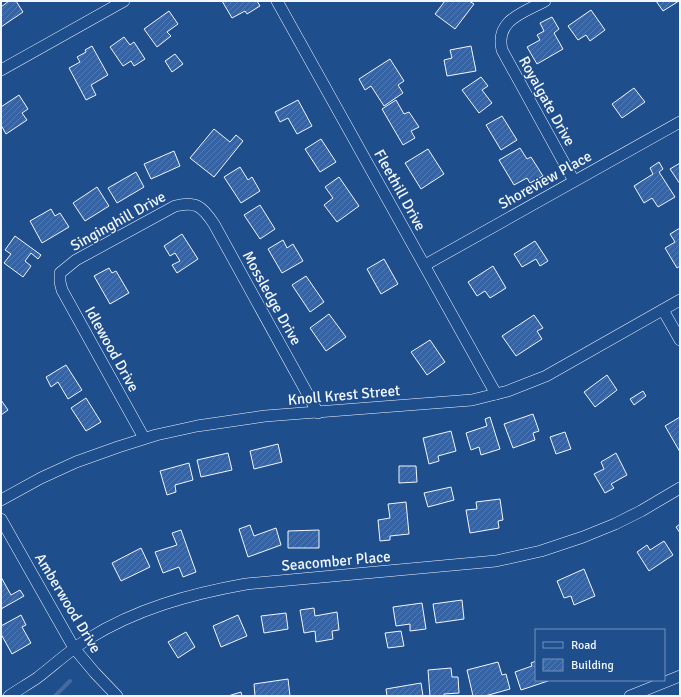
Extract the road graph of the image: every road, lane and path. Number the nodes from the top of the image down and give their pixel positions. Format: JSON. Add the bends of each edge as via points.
{"nodes":[{"id":1,"x":124,"y":1,"type":"edge"},
{"id":2,"x":277,"y":1,"type":"edge"},
{"id":3,"x":544,"y":1,"type":"edge"},
{"id":4,"x":1,"y":70,"type":"edge"},
{"id":5,"x":680,"y":122,"type":"edge"},
{"id":6,"x":574,"y":181,"type":"junction"},
{"id":7,"x":192,"y":203,"type":"joint"},
{"id":8,"x":425,"y":265,"type":"junction"},
{"id":9,"x":60,"y":273,"type":"joint"},
{"id":10,"x":680,"y":300,"type":"edge"},
{"id":11,"x":663,"y":310,"type":"junction"},
{"id":12,"x":680,"y":340,"type":"edge"},
{"id":13,"x":496,"y":394,"type":"junction"},
{"id":14,"x":318,"y":413,"type":"junction"},
{"id":15,"x":144,"y":438,"type":"junction"},
{"id":16,"x":680,"y":488,"type":"edge"},
{"id":17,"x":1,"y":500,"type":"edge"},
{"id":18,"x":1,"y":519,"type":"edge"},
{"id":19,"x":74,"y":648,"type":"junction"},
{"id":20,"x":680,"y":676,"type":"edge"},
{"id":21,"x":9,"y":696,"type":"edge"},
{"id":22,"x":117,"y":696,"type":"edge"},
{"id":23,"x":630,"y":696,"type":"edge"}],
"edges":[{"from":1,"to":4,"type":"street"},
{"from":2,"to":8,"type":"street","name":"Fleethill Drive"},
{"from":3,"to":6,"type":"street","name":"Royalgate Drive","via":[[508,22],[500,34],[500,43]]},
{"from":5,"to":6,"type":"street","name":"Shoreview Place"},
{"from":6,"to":8,"type":"street","name":"Shoreview Place"},
{"from":7,"to":9,"type":"street","name":"Singinghill Drive","via":[[175,206],[76,260]]},
{"from":7,"to":14,"type":"street","name":"Mossledge Drive","via":[[206,212],[214,224]]},
{"from":8,"to":13,"type":"street","name":"Fleethill Drive"},
{"from":9,"to":15,"type":"street","name":"Idlewood Drive","via":[[62,290]]},
{"from":10,"to":11,"type":"street","name":"Knoll Krest Street"},
{"from":11,"to":12,"type":"street"},
{"from":11,"to":13,"type":"street","name":"Knoll Krest Street","via":[[546,376]]},
{"from":13,"to":14,"type":"street","name":"Knoll Krest Street","via":[[472,400]]},
{"from":14,"to":15,"type":"street","name":"Knoll Krest Street","via":[[265,416],[197,426]]},
{"from":15,"to":17,"type":"street","name":"Knoll Krest Street","via":[[76,462]]},
{"from":16,"to":19,"type":"street","name":"Seacomber Place","via":[[615,524],[541,552],[496,561],[218,589],[141,612],[118,622]]},
{"from":18,"to":19,"type":"street","name":"Amberwood Drive"},
{"from":19,"to":21,"type":"street","name":"Seacomber Place","via":[[37,678]]},
{"from":19,"to":22,"type":"street","name":"Amberwood Drive"},
{"from":20,"to":23,"type":"street"}]}
